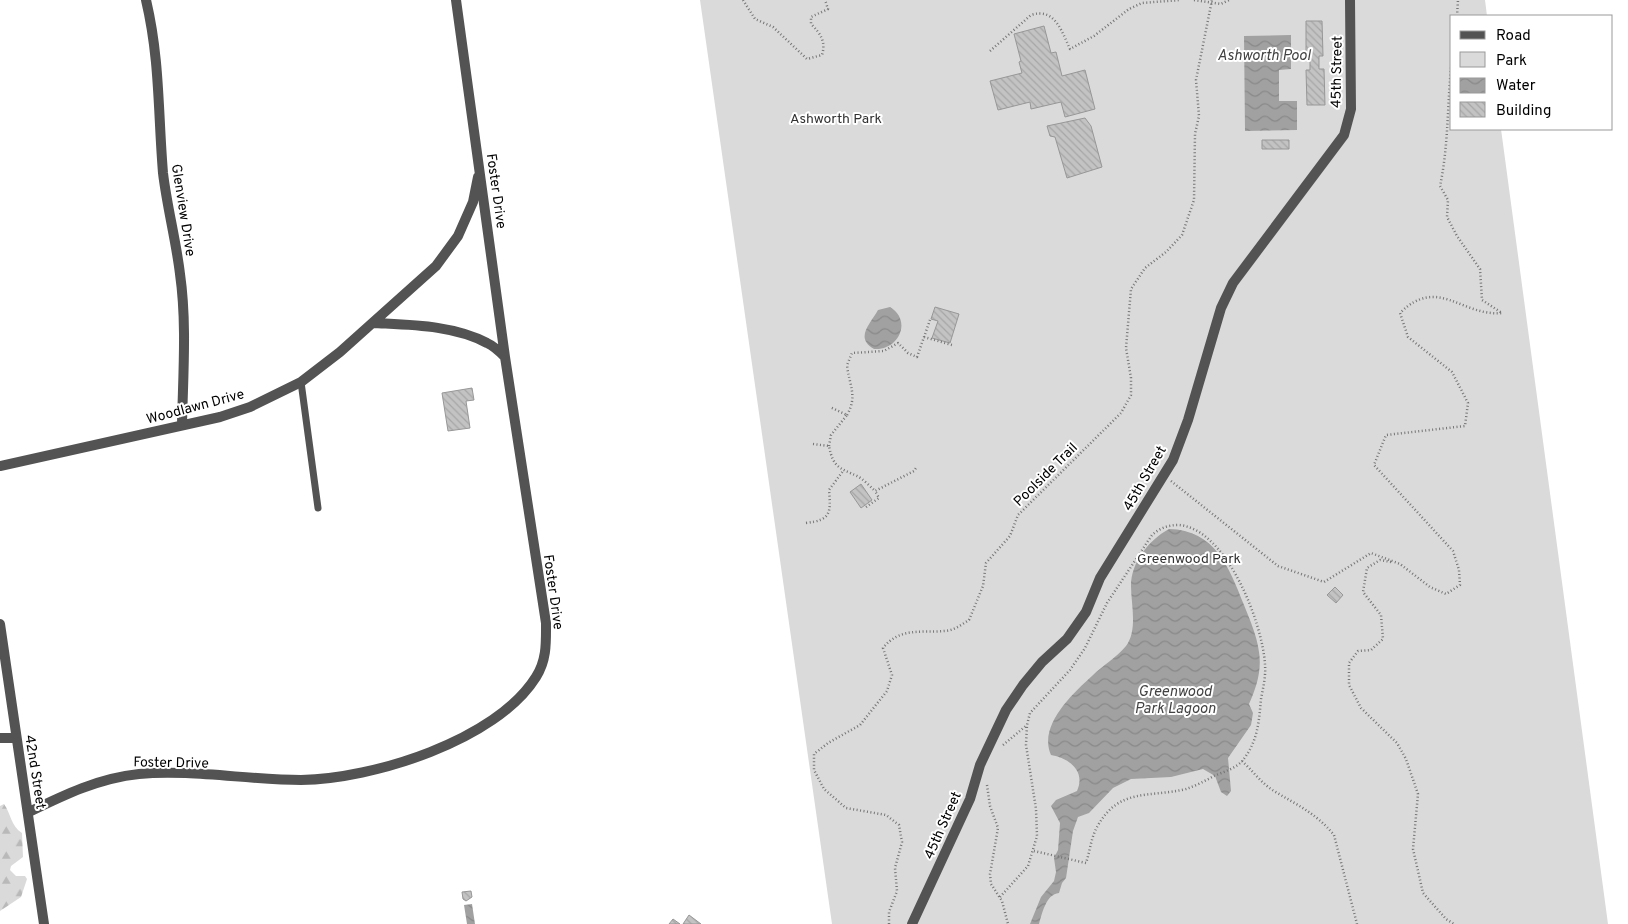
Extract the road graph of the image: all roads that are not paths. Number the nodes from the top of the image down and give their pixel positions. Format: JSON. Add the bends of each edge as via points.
{"nodes":[{"id":1,"x":146,"y":0,"type":"edge"},
{"id":2,"x":456,"y":0,"type":"edge"},
{"id":3,"x":1350,"y":0,"type":"edge"},
{"id":4,"x":480,"y":169,"type":"junction"},
{"id":5,"x":373,"y":323,"type":"junction"},
{"id":6,"x":505,"y":356,"type":"junction"},
{"id":7,"x":301,"y":382,"type":"junction"},
{"id":8,"x":182,"y":425,"type":"junction"},
{"id":9,"x":0,"y":466,"type":"edge"},
{"id":10,"x":318,"y":508,"type":"dead end"},
{"id":11,"x":0,"y":624,"type":"edge"},
{"id":12,"x":0,"y":738,"type":"edge"},
{"id":13,"x":16,"y":738,"type":"junction"},
{"id":14,"x":29,"y":812,"type":"junction"},
{"id":15,"x":44,"y":924,"type":"edge"},
{"id":16,"x":912,"y":924,"type":"edge"}],
"edges":[{"from":1,"to":8,"type":"street","name":"Glenview Drive","via":[[153,29],[164,175],[183,302]]},
{"from":2,"to":4,"type":"street","name":"Foster Drive"},
{"from":3,"to":16,"type":"street","name":"45th Street","via":[[1351,109],[1344,135],[1233,283],[1221,308],[1173,460],[1100,578],[1086,612],[1067,639],[1023,685],[1006,710],[983,758],[970,799]]},
{"from":4,"to":5,"type":"street","name":"Woodlawn Drive","via":[[473,202],[458,236],[436,266]]},
{"from":4,"to":6,"type":"street","name":"Foster Drive"},
{"from":5,"to":6,"type":"street","via":[[437,328],[463,334],[488,343]]},
{"from":5,"to":7,"type":"street","name":"Woodlawn Drive"},
{"from":6,"to":14,"type":"street","name":"Foster Drive","via":[[546,623],[547,646],[543,661],[528,689],[487,723],[464,737],[378,769],[302,780],[176,774],[127,776],[99,781]]},
{"from":7,"to":8,"type":"street","name":"Woodlawn Drive","via":[[250,407]]},
{"from":7,"to":10,"type":"lane"},
{"from":8,"to":9,"type":"street","name":"Woodlawn Drive"},
{"from":11,"to":13,"type":"street","name":"42nd Street"},
{"from":12,"to":13,"type":"street"},
{"from":13,"to":14,"type":"street","name":"42nd Street"},
{"from":14,"to":15,"type":"street","name":"42nd Street"}]}
